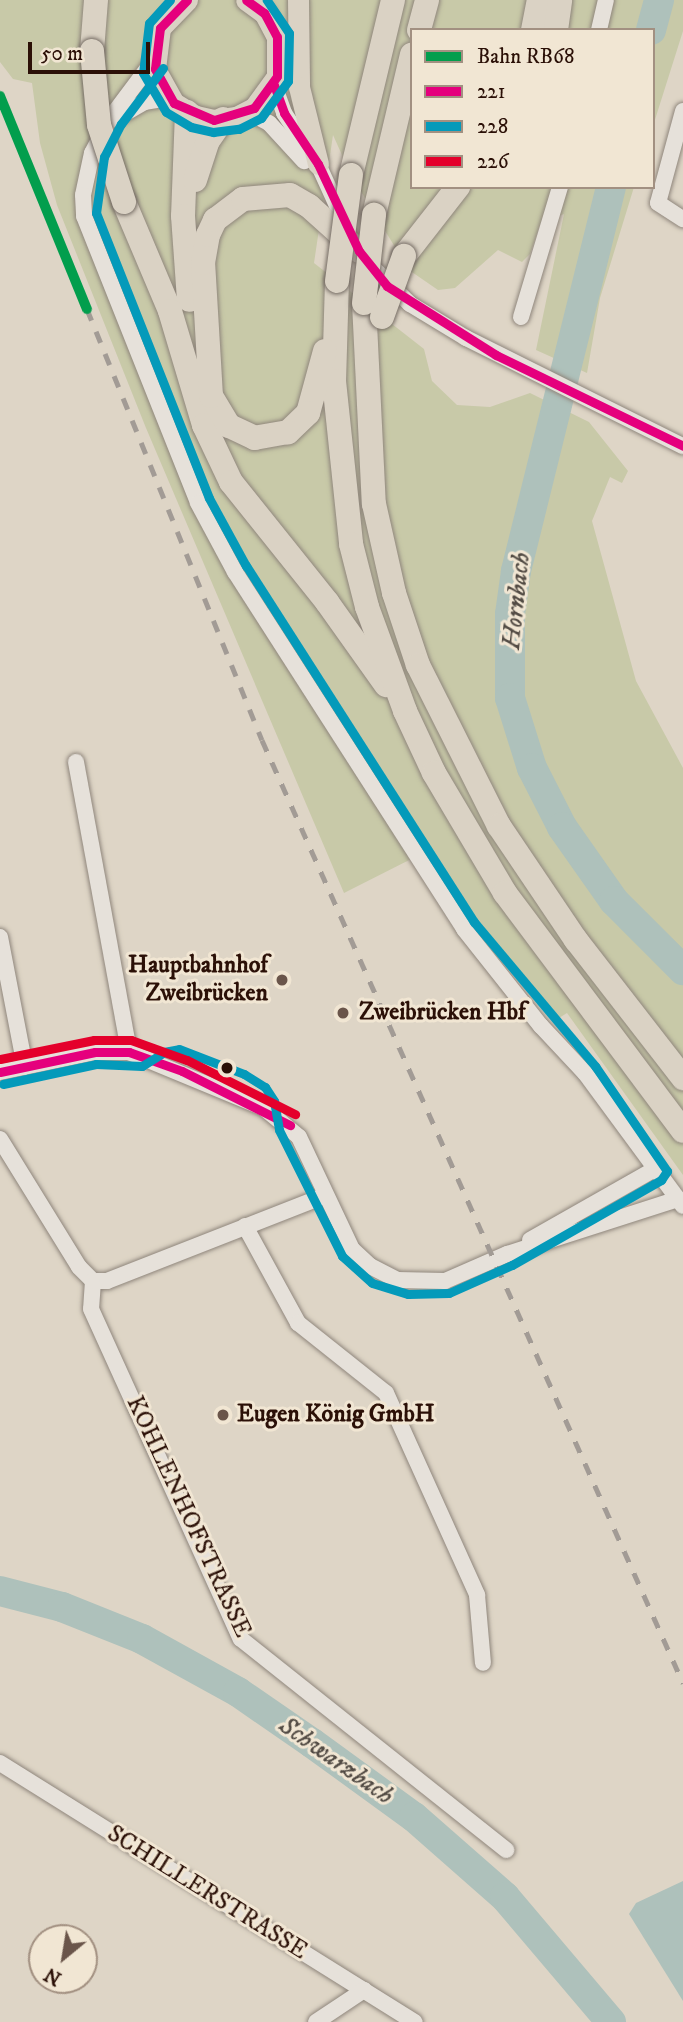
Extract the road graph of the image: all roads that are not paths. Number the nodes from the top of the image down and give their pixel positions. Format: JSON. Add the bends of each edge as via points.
{"nodes":[{"id":1,"x":96,"y":0,"type":"edge"},
{"id":2,"x":246,"y":0,"type":"edge"},
{"id":3,"x":298,"y":0,"type":"edge"},
{"id":4,"x":393,"y":0,"type":"edge"},
{"id":5,"x":538,"y":0,"type":"edge"},
{"id":6,"x":559,"y":0,"type":"edge"},
{"id":7,"x":606,"y":0,"type":"edge"},
{"id":8,"x":427,"y":1,"type":"edge"},
{"id":9,"x":176,"y":4,"type":"edge"},
{"id":10,"x":263,"y":7,"type":"edge"},
{"id":11,"x":421,"y":28,"type":"edge"},
{"id":12,"x":533,"y":28,"type":"edge"},
{"id":13,"x":556,"y":28,"type":"edge"},
{"id":14,"x":599,"y":28,"type":"edge"},
{"id":15,"x":153,"y":61,"type":"junction"},
{"id":16,"x":410,"y":62,"type":"edge"},
{"id":17,"x":274,"y":85,"type":"junction"},
{"id":18,"x":178,"y":105,"type":"junction"},
{"id":19,"x":683,"y":111,"type":"edge"},
{"id":20,"x":248,"y":112,"type":"junction"},
{"id":21,"x":223,"y":119,"type":"junction"},
{"id":22,"x":105,"y":128,"type":"junction"},
{"id":23,"x":318,"y":164,"type":"junction"},
{"id":24,"x":456,"y":189,"type":"edge"},
{"id":25,"x":559,"y":189,"type":"edge"},
{"id":26,"x":334,"y":202,"type":"junction"},
{"id":27,"x":683,"y":219,"type":"edge"},
{"id":28,"x":359,"y":251,"type":"junction"},
{"id":29,"x":373,"y":310,"type":"junction"},
{"id":30,"x":521,"y":317,"type":"dead end"},
{"id":31,"x":206,"y":330,"type":"junction"},
{"id":32,"x":333,"y":331,"type":"junction"},
{"id":33,"x":194,"y":396,"type":"junction"},
{"id":34,"x":683,"y":446,"type":"edge"},
{"id":35,"x":405,"y":711,"type":"junction"},
{"id":36,"x":76,"y":762,"type":"dead end"},
{"id":37,"x":0,"y":937,"type":"edge"},
{"id":38,"x":129,"y":1052,"type":"junction"},
{"id":39,"x":25,"y":1067,"type":"junction"},
{"id":40,"x":0,"y":1072,"type":"edge"},
{"id":41,"x":683,"y":1078,"type":"edge"},
{"id":42,"x":683,"y":1131,"type":"edge"},
{"id":43,"x":0,"y":1139,"type":"edge"},
{"id":44,"x":655,"y":1169,"type":"junction"},
{"id":45,"x":326,"y":1195,"type":"junction"},
{"id":46,"x":681,"y":1202,"type":"edge"},
{"id":47,"x":245,"y":1226,"type":"junction"},
{"id":48,"x":507,"y":1254,"type":"junction"},
{"id":49,"x":93,"y":1281,"type":"junction"},
{"id":50,"x":483,"y":1663,"type":"dead end"},
{"id":51,"x":0,"y":1763,"type":"edge"},
{"id":52,"x":506,"y":1850,"type":"dead end"},
{"id":53,"x":365,"y":1990,"type":"junction"},
{"id":54,"x":316,"y":2022,"type":"edge"},
{"id":55,"x":415,"y":2022,"type":"edge"}],
"edges":[{"from":1,"to":33,"type":"highway","bridge":true,"via":[[92,51],[99,125],[124,202],[170,311]]},
{"from":2,"to":10,"type":"main road"},
{"from":3,"to":23,"type":"main road","via":[[299,86]]},
{"from":4,"to":32,"type":"highway","bridge":true,"via":[[351,175]]},
{"from":5,"to":12,"type":"highway"},
{"from":6,"to":13,"type":"highway"},
{"from":7,"to":14,"type":"street"},
{"from":8,"to":11,"type":"highway"},
{"from":9,"to":15,"type":"main road","via":[[157,35]]},
{"from":10,"to":17,"type":"main road","via":[[280,46]]},
{"from":15,"to":18,"type":"main road"},
{"from":15,"to":22,"type":"street"},
{"from":16,"to":29,"type":"highway","bridge":true,"via":[[374,215]]},
{"from":17,"to":20,"type":"main road"},
{"from":17,"to":23,"type":"street","via":[[284,113]]},
{"from":18,"to":21,"type":"main road"},
{"from":18,"to":22,"type":"street","via":[[132,107]]},
{"from":18,"to":33,"type":"highway"},
{"from":19,"to":27,"type":"street","via":[[658,203]]},
{"from":20,"to":21,"type":"main road"},
{"from":20,"to":26,"type":"street","via":[[270,123],[292,145]]},
{"from":21,"to":31,"type":"highway","via":[[207,142],[192,199],[194,263]]},
{"from":22,"to":44,"type":"street","via":[[85,173],[84,216],[212,532],[464,929],[585,1073]]},
{"from":23,"to":26,"type":"street"},
{"from":24,"to":29,"type":"highway","bridge":true,"via":[[404,256]]},
{"from":25,"to":30,"type":"street"},
{"from":26,"to":28,"type":"street"},
{"from":28,"to":31,"type":"highway","via":[[290,195],[243,199],[215,220],[208,235],[203,263]]},
{"from":28,"to":34,"type":"street","via":[[387,286],[410,304],[533,373]]},
{"from":29,"to":41,"type":"highway","via":[[368,422],[374,504],[394,593],[418,665],[499,826],[576,940]]},
{"from":31,"to":32,"type":"highway","via":[[211,396],[219,416],[240,434],[265,439],[288,432],[309,413]]},
{"from":32,"to":35,"type":"highway","via":[[339,453],[351,544],[367,607]]},
{"from":33,"to":35,"type":"highway","via":[[231,482],[327,602]]},
{"from":35,"to":42,"type":"highway","via":[[434,774],[505,893]]},
{"from":36,"to":38,"type":"street"},
{"from":37,"to":39,"type":"street"},
{"from":38,"to":39,"type":"street","via":[[94,1052]]},
{"from":38,"to":45,"type":"street","via":[[181,1071],[290,1125]]},
{"from":39,"to":40,"type":"street"},
{"from":43,"to":49,"type":"street","via":[[79,1267]]},
{"from":44,"to":46,"type":"street"},
{"from":44,"to":48,"type":"street"},
{"from":45,"to":47,"type":"street"},
{"from":45,"to":48,"type":"street","via":[[359,1257],[397,1280],[445,1281]]},
{"from":46,"to":48,"type":"street"},
{"from":47,"to":49,"type":"street","via":[[107,1281]]},
{"from":47,"to":50,"type":"street","via":[[298,1323],[386,1393],[477,1595]]},
{"from":49,"to":52,"type":"street","name":"KOHLENHOFSTRASSE","via":[[91,1309],[241,1639]]},
{"from":51,"to":53,"type":"street","name":"SCHILLERSTRASSE"},
{"from":53,"to":54,"type":"street"},
{"from":53,"to":55,"type":"street","name":"SCHILLERSTRASSE"}]}
